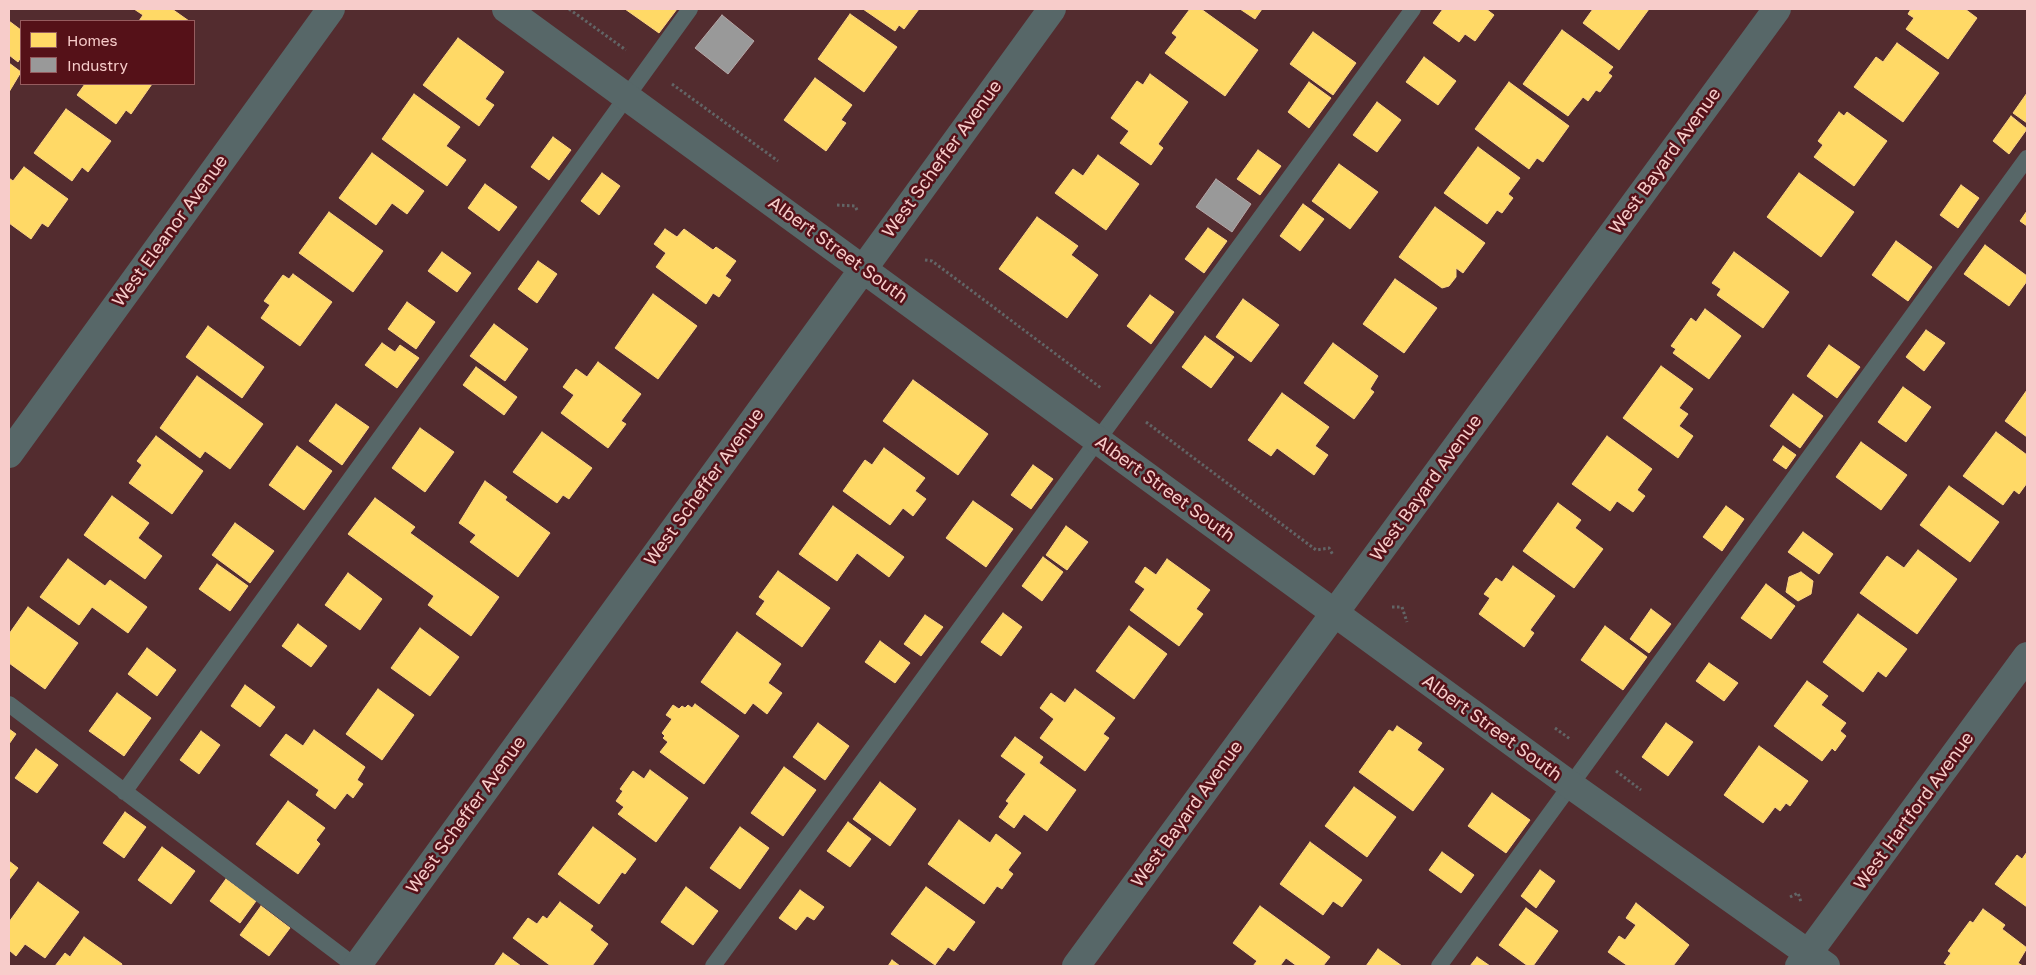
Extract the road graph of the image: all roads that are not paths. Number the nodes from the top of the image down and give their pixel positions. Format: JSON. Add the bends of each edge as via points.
{"nodes":[{"id":1,"x":331,"y":9,"type":"edge"},
{"id":2,"x":506,"y":9,"type":"edge"},
{"id":3,"x":690,"y":9,"type":"edge"},
{"id":4,"x":1052,"y":9,"type":"edge"},
{"id":5,"x":1413,"y":9,"type":"edge"},
{"id":6,"x":1777,"y":9,"type":"edge"},
{"id":7,"x":626,"y":96,"type":"junction"},
{"id":8,"x":2027,"y":158,"type":"edge"},
{"id":9,"x":862,"y":268,"type":"junction"},
{"id":10,"x":1099,"y":441,"type":"junction"},
{"id":11,"x":9,"y":454,"type":"edge"},
{"id":12,"x":1335,"y":613,"type":"junction"},
{"id":13,"x":2027,"y":656,"type":"edge"},
{"id":14,"x":9,"y":704,"type":"edge"},
{"id":15,"x":1572,"y":786,"type":"junction"},
{"id":16,"x":124,"y":792,"type":"junction"},
{"id":17,"x":1811,"y":962,"type":"edge"},
{"id":18,"x":356,"y":966,"type":"edge"},
{"id":19,"x":713,"y":966,"type":"edge"},
{"id":20,"x":1076,"y":966,"type":"edge"},
{"id":21,"x":1439,"y":966,"type":"edge"}],
"edges":[{"from":1,"to":11,"type":"street","name":"West Eleanor Avenue"},
{"from":2,"to":7,"type":"street","name":"Albert Street South"},
{"from":3,"to":7,"type":"lane"},
{"from":4,"to":9,"type":"street","name":"West Scheffer Avenue"},
{"from":5,"to":10,"type":"lane"},
{"from":6,"to":12,"type":"street","name":"West Bayard Avenue"},
{"from":7,"to":9,"type":"street","name":"Albert Street South"},
{"from":7,"to":16,"type":"lane"},
{"from":8,"to":15,"type":"lane"},
{"from":9,"to":10,"type":"street","name":"Albert Street South"},
{"from":9,"to":18,"type":"street","name":"West Scheffer Avenue"},
{"from":10,"to":12,"type":"street","name":"Albert Street South"},
{"from":10,"to":19,"type":"lane"},
{"from":12,"to":15,"type":"street","name":"Albert Street South"},
{"from":12,"to":20,"type":"street","name":"West Bayard Avenue"},
{"from":13,"to":17,"type":"street","name":"West Hartford Avenue"},
{"from":14,"to":16,"type":"lane"},
{"from":15,"to":17,"type":"street","name":"Albert Street South"},
{"from":15,"to":21,"type":"lane"},
{"from":16,"to":18,"type":"lane"}]}
